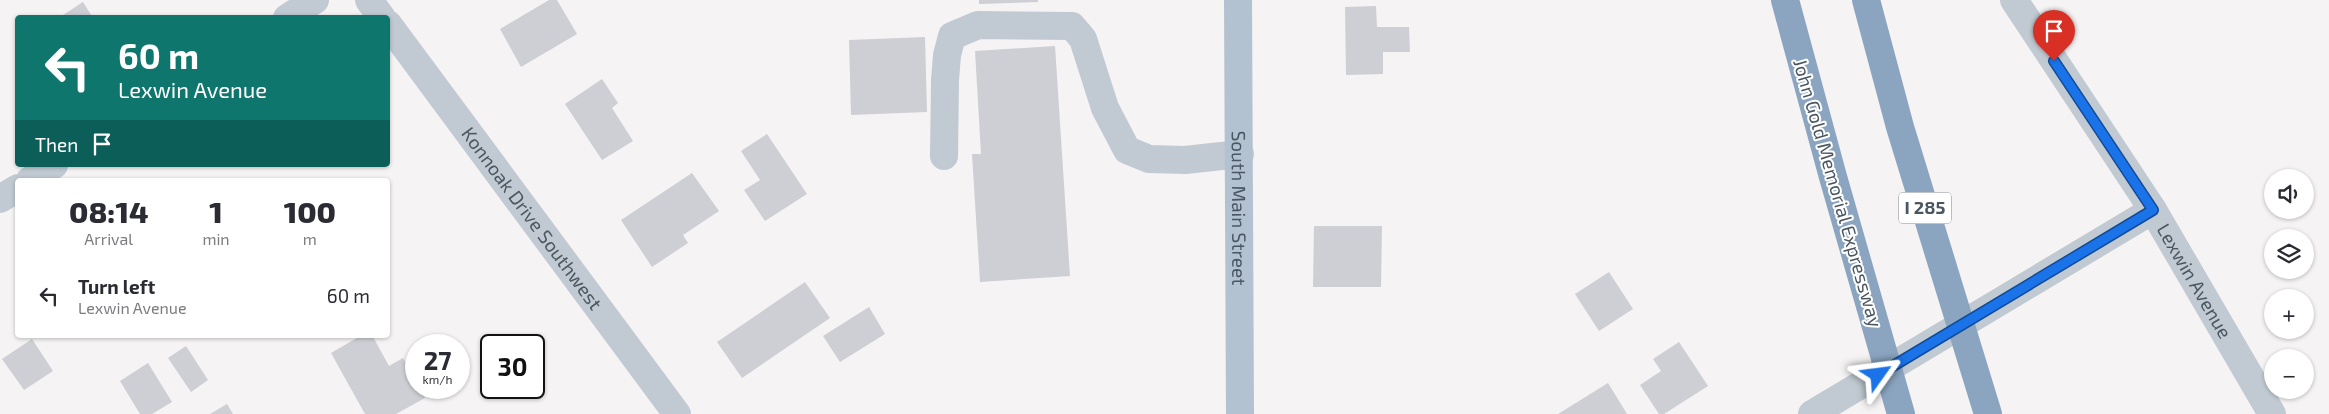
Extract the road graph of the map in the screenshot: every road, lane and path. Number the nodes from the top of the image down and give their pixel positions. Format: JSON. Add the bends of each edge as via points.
{"nodes":[{"id":1,"x":315,"y":0,"type":"edge"},
{"id":2,"x":369,"y":0,"type":"edge"},
{"id":3,"x":1238,"y":0,"type":"edge"},
{"id":4,"x":1785,"y":0,"type":"edge"},
{"id":5,"x":1866,"y":0,"type":"edge"},
{"id":6,"x":2024,"y":4,"type":"edge"},
{"id":7,"x":292,"y":15,"type":"edge"},
{"id":8,"x":380,"y":15,"type":"edge"},
{"id":9,"x":390,"y":27,"type":"edge"},
{"id":10,"x":1240,"y":154,"type":"junction"},
{"id":11,"x":944,"y":156,"type":"dead end"},
{"id":12,"x":51,"y":167,"type":"edge"},
{"id":13,"x":33,"y":178,"type":"edge"},
{"id":14,"x":15,"y":190,"type":"edge"},
{"id":15,"x":0,"y":199,"type":"edge"},
{"id":16,"x":2153,"y":210,"type":"junction"},
{"id":17,"x":676,"y":414,"type":"edge"},
{"id":18,"x":1240,"y":414,"type":"edge"},
{"id":19,"x":1812,"y":414,"type":"edge"},
{"id":20,"x":1901,"y":414,"type":"edge"},
{"id":21,"x":1988,"y":414,"type":"edge"},
{"id":22,"x":2272,"y":414,"type":"edge"}],
"edges":[{"from":1,"to":7,"type":"street"},
{"from":2,"to":8,"type":"street"},
{"from":3,"to":10,"type":"main road","name":"South Main Street"},
{"from":4,"to":20,"type":"highway","name":"John Gold Memorial Expressway"},
{"from":5,"to":21,"type":"highway","number":"I 285","via":[[1900,127]]},
{"from":6,"to":16,"type":"street","name":"Lexwin Avenue"},
{"from":9,"to":17,"type":"street","name":"Konnoak Drive Southwest"},
{"from":10,"to":11,"type":"street","via":[[1185,160],[1149,159],[1127,150],[1105,108],[1083,39],[1072,26],[978,25],[952,36],[947,55]]},
{"from":10,"to":18,"type":"main road","name":"South Main Street"},
{"from":12,"to":13,"type":"street"},
{"from":14,"to":15,"type":"street"},
{"from":16,"to":19,"type":"street"},
{"from":16,"to":22,"type":"street","name":"Lexwin Avenue"}]}
